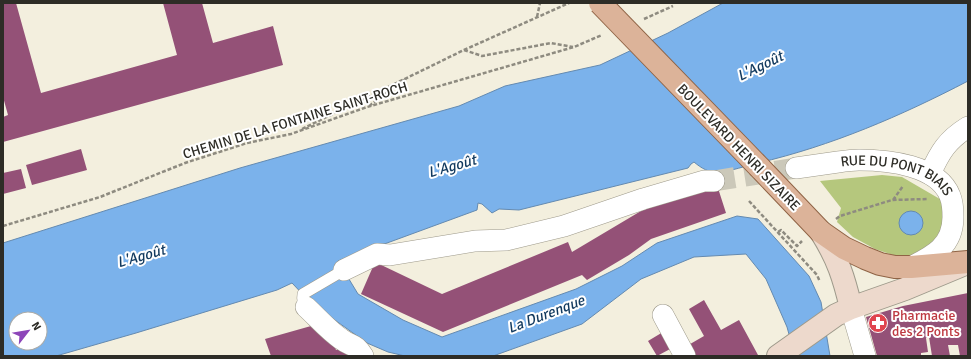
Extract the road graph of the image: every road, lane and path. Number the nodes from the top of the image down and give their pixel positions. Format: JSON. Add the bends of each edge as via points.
{"nodes":[{"id":1,"x":540,"y":3,"type":"edge"},
{"id":2,"x":569,"y":3,"type":"edge"},
{"id":3,"x":600,"y":3,"type":"edge"},
{"id":4,"x":673,"y":6,"type":"dead end"},
{"id":5,"x":649,"y":16,"type":"dead end"},
{"id":6,"x":537,"y":18,"type":"junction"},
{"id":7,"x":596,"y":37,"type":"dead end"},
{"id":8,"x":574,"y":47,"type":"junction"},
{"id":9,"x":464,"y":50,"type":"junction"},
{"id":10,"x":412,"y":74,"type":"junction"},
{"id":11,"x":368,"y":107,"type":"junction"},
{"id":12,"x":968,"y":127,"type":"edge"},
{"id":13,"x":291,"y":134,"type":"junction"},
{"id":14,"x":796,"y":168,"type":"tunnel mouth"},
{"id":15,"x":714,"y":181,"type":"tunnel mouth"},
{"id":16,"x":944,"y":184,"type":"junction"},
{"id":17,"x":749,"y":201,"type":"dead end"},
{"id":18,"x":3,"y":226,"type":"edge"},
{"id":19,"x":778,"y":232,"type":"junction"},
{"id":20,"x":821,"y":232,"type":"junction"},
{"id":21,"x":796,"y":246,"type":"dead end"},
{"id":22,"x":968,"y":262,"type":"edge"},
{"id":23,"x":911,"y":267,"type":"junction"},
{"id":24,"x":344,"y":270,"type":"joint"},
{"id":25,"x":822,"y":287,"type":"dead end"},
{"id":26,"x":305,"y":300,"type":"joint"},
{"id":27,"x":843,"y":311,"type":"junction"},
{"id":28,"x":662,"y":315,"type":"dead end"},
{"id":29,"x":782,"y":353,"type":"edge"},
{"id":30,"x":363,"y":356,"type":"edge"},
{"id":31,"x":685,"y":356,"type":"edge"},
{"id":32,"x":866,"y":356,"type":"edge"}],
"edges":[{"from":1,"to":6,"type":"path"},
{"from":2,"to":6,"type":"path"},
{"from":3,"to":20,"type":"main road","name":"BOULEVARD HENRI SIZAIRE","bridge":true},
{"from":4,"to":5,"type":"path"},
{"from":6,"to":9,"type":"path"},
{"from":7,"to":8,"type":"path","name":"CHEMIN DE LA FONTAINE SAINT-ROCH"},
{"from":8,"to":9,"type":"path","via":[[551,43],[482,56]]},
{"from":8,"to":11,"type":"path","name":"CHEMIN DE LA FONTAINE SAINT-ROCH"},
{"from":9,"to":10,"type":"path"},
{"from":10,"to":11,"type":"path"},
{"from":10,"to":13,"type":"path"},
{"from":11,"to":13,"type":"path","name":"CHEMIN DE LA FONTAINE SAINT-ROCH"},
{"from":12,"to":16,"type":"street","via":[[956,134],[939,155]]},
{"from":13,"to":18,"type":"path","name":"CHEMIN DE LA FONTAINE SAINT-ROCH","via":[[247,143],[185,163],[100,197]]},
{"from":14,"to":16,"type":"street","name":"RUE DU PONT BIAIS","via":[[858,160],[897,163],[922,170]]},
{"from":15,"to":24,"type":"street","via":[[704,181],[643,198],[564,226],[506,240],[475,241],[390,255],[377,254]]},
{"from":16,"to":20,"type":"path","via":[[938,198],[892,200],[840,216]]},
{"from":16,"to":23,"type":"street","name":"RUE DU PONT BIAIS","via":[[957,221],[944,245]]},
{"from":17,"to":19,"type":"path"},
{"from":19,"to":21,"type":"path","via":[[781,230]]},
{"from":19,"to":25,"type":"path","via":[[817,274]]},
{"from":20,"to":23,"type":"main road","via":[[844,248],[880,264]]},
{"from":20,"to":27,"type":"main road","name":"BOULEVARD HENRI SIZAIRE","via":[[842,272]]},
{"from":22,"to":23,"type":"main road"},
{"from":22,"to":27,"type":"main road","via":[[905,290]]},
{"from":24,"to":26,"type":"lane"},
{"from":26,"to":30,"type":"street","via":[[326,326],[342,340],[358,347]]},
{"from":27,"to":29,"type":"main road"},
{"from":27,"to":32,"type":"street"},
{"from":28,"to":31,"type":"street"}]}
